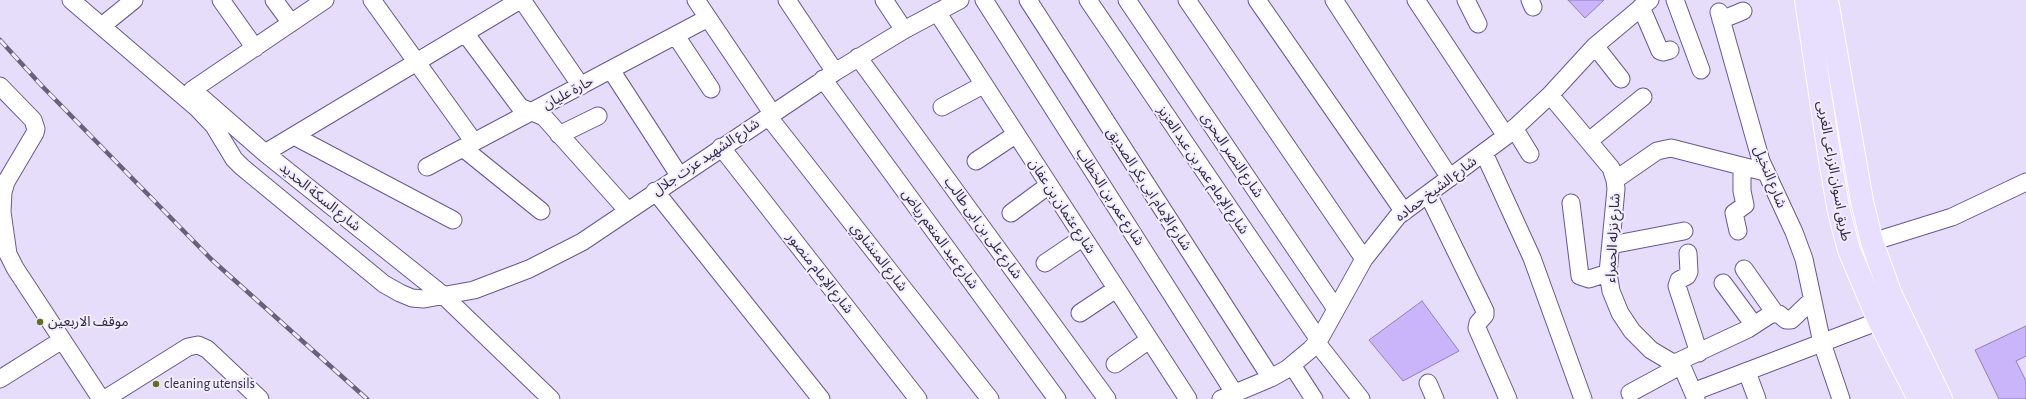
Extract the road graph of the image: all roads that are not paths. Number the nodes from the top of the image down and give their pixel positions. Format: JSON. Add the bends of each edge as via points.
{"nodes":[{"id":1,"x":71,"y":0,"type":"edge"},
{"id":2,"x":85,"y":0,"type":"edge"},
{"id":3,"x":134,"y":0,"type":"edge"},
{"id":4,"x":221,"y":0,"type":"edge"},
{"id":5,"x":274,"y":0,"type":"edge"},
{"id":6,"x":325,"y":0,"type":"edge"},
{"id":7,"x":372,"y":0,"type":"edge"},
{"id":8,"x":521,"y":0,"type":"edge"},
{"id":9,"x":696,"y":0,"type":"edge"},
{"id":10,"x":787,"y":0,"type":"edge"},
{"id":11,"x":884,"y":0,"type":"edge"},
{"id":12,"x":960,"y":0,"type":"edge"},
{"id":13,"x":984,"y":0,"type":"edge"},
{"id":14,"x":1028,"y":0,"type":"edge"},
{"id":15,"x":1088,"y":0,"type":"edge"},
{"id":16,"x":1127,"y":0,"type":"edge"},
{"id":17,"x":1187,"y":0,"type":"edge"},
{"id":18,"x":1257,"y":0,"type":"edge"},
{"id":19,"x":1334,"y":0,"type":"edge"},
{"id":20,"x":1416,"y":0,"type":"edge"},
{"id":21,"x":1466,"y":0,"type":"edge"},
{"id":22,"x":1675,"y":0,"type":"edge"},
{"id":23,"x":1806,"y":0,"type":"edge"},
{"id":24,"x":1828,"y":0,"type":"edge"},
{"id":25,"x":1645,"y":4,"type":"edge"},
{"id":26,"x":1743,"y":11,"type":"dead end"},
{"id":27,"x":937,"y":12,"type":"junction"},
{"id":28,"x":708,"y":18,"type":"junction"},
{"id":29,"x":108,"y":21,"type":"junction"},
{"id":30,"x":291,"y":23,"type":"junction"},
{"id":31,"x":1478,"y":24,"type":"dead end"},
{"id":32,"x":904,"y":30,"type":"junction"},
{"id":33,"x":464,"y":33,"type":"junction"},
{"id":34,"x":676,"y":36,"type":"junction"},
{"id":35,"x":1595,"y":46,"type":"junction"},
{"id":36,"x":255,"y":48,"type":"junction"},
{"id":37,"x":1670,"y":50,"type":"dead end"},
{"id":38,"x":858,"y":57,"type":"junction"},
{"id":39,"x":416,"y":62,"type":"junction"},
{"id":40,"x":611,"y":70,"type":"junction"},
{"id":41,"x":1702,"y":70,"type":"dead end"},
{"id":42,"x":829,"y":75,"type":"junction"},
{"id":43,"x":1621,"y":79,"type":"dead end"},
{"id":44,"x":983,"y":84,"type":"junction"},
{"id":45,"x":0,"y":86,"type":"edge"},
{"id":46,"x":581,"y":86,"type":"junction"},
{"id":47,"x":711,"y":89,"type":"dead end"},
{"id":48,"x":192,"y":90,"type":"junction"},
{"id":49,"x":1550,"y":95,"type":"junction"},
{"id":50,"x":1642,"y":97,"type":"dead end"},
{"id":51,"x":942,"y":107,"type":"dead end"},
{"id":52,"x":532,"y":112,"type":"junction"},
{"id":53,"x":770,"y":114,"type":"junction"},
{"id":54,"x":598,"y":116,"type":"dead end"},
{"id":55,"x":1510,"y":132,"type":"junction"},
{"id":56,"x":559,"y":134,"type":"junction"},
{"id":57,"x":1015,"y":135,"type":"junction"},
{"id":58,"x":294,"y":136,"type":"junction"},
{"id":59,"x":1589,"y":141,"type":"junction"},
{"id":60,"x":469,"y":145,"type":"junction"},
{"id":61,"x":721,"y":147,"type":"junction"},
{"id":62,"x":265,"y":153,"type":"junction"},
{"id":63,"x":1484,"y":153,"type":"junction"},
{"id":64,"x":1530,"y":154,"type":"dead end"},
{"id":65,"x":976,"y":162,"type":"dead end"},
{"id":66,"x":1742,"y":166,"type":"junction"},
{"id":67,"x":427,"y":167,"type":"dead end"},
{"id":68,"x":1765,"y":172,"type":"junction"},
{"id":69,"x":679,"y":175,"type":"junction"},
{"id":70,"x":1450,"y":178,"type":"junction"},
{"id":71,"x":1615,"y":180,"type":"junction"},
{"id":72,"x":2026,"y":182,"type":"edge"},
{"id":73,"x":1049,"y":185,"type":"junction"},
{"id":74,"x":655,"y":191,"type":"junction"},
{"id":75,"x":1428,"y":194,"type":"junction"},
{"id":76,"x":1571,"y":203,"type":"dead end"},
{"id":77,"x":627,"y":210,"type":"junction"},
{"id":78,"x":541,"y":211,"type":"dead end"},
{"id":79,"x":1404,"y":212,"type":"junction"},
{"id":80,"x":1011,"y":213,"type":"dead end"},
{"id":81,"x":453,"y":220,"type":"dead end"},
{"id":82,"x":1684,"y":231,"type":"dead end"},
{"id":83,"x":1738,"y":231,"type":"dead end"},
{"id":84,"x":1082,"y":238,"type":"junction"},
{"id":85,"x":1872,"y":242,"type":"junction"},
{"id":86,"x":3,"y":245,"type":"edge"},
{"id":87,"x":1611,"y":245,"type":"junction"},
{"id":88,"x":1849,"y":250,"type":"junction"},
{"id":89,"x":1688,"y":253,"type":"dead end"},
{"id":90,"x":1364,"y":260,"type":"junction"},
{"id":91,"x":1044,"y":263,"type":"dead end"},
{"id":92,"x":1744,"y":269,"type":"dead end"},
{"id":93,"x":1608,"y":273,"type":"junction"},
{"id":94,"x":1723,"y":284,"type":"dead end"},
{"id":95,"x":1116,"y":289,"type":"junction"},
{"id":96,"x":444,"y":296,"type":"junction"},
{"id":97,"x":1812,"y":300,"type":"junction"},
{"id":98,"x":1336,"y":310,"type":"junction"},
{"id":99,"x":1080,"y":313,"type":"dead end"},
{"id":100,"x":1775,"y":313,"type":"junction"},
{"id":101,"x":1879,"y":321,"type":"junction"},
{"id":102,"x":1754,"y":325,"type":"junction"},
{"id":103,"x":62,"y":340,"type":"junction"},
{"id":104,"x":1150,"y":340,"type":"junction"},
{"id":105,"x":1318,"y":341,"type":"junction"},
{"id":106,"x":1822,"y":342,"type":"junction"},
{"id":107,"x":1700,"y":353,"type":"junction"},
{"id":108,"x":1115,"y":364,"type":"dead end"},
{"id":109,"x":1292,"y":365,"type":"junction"},
{"id":110,"x":1677,"y":365,"type":"junction"},
{"id":111,"x":1747,"y":372,"type":"junction"},
{"id":112,"x":1271,"y":378,"type":"junction"},
{"id":113,"x":0,"y":379,"type":"edge"},
{"id":114,"x":1428,"y":384,"type":"dead end"},
{"id":115,"x":1630,"y":392,"type":"dead end"},
{"id":116,"x":1695,"y":396,"type":"edge"},
{"id":117,"x":1230,"y":397,"type":"edge"},
{"id":118,"x":101,"y":399,"type":"edge"},
{"id":119,"x":105,"y":399,"type":"edge"},
{"id":120,"x":260,"y":399,"type":"edge"},
{"id":121,"x":551,"y":399,"type":"edge"},
{"id":122,"x":821,"y":399,"type":"edge"},
{"id":123,"x":918,"y":399,"type":"edge"},
{"id":124,"x":990,"y":399,"type":"edge"},
{"id":125,"x":1056,"y":399,"type":"edge"},
{"id":126,"x":1107,"y":399,"type":"edge"},
{"id":127,"x":1188,"y":399,"type":"edge"},
{"id":128,"x":1314,"y":399,"type":"edge"},
{"id":129,"x":1361,"y":399,"type":"edge"},
{"id":130,"x":1435,"y":399,"type":"edge"},
{"id":131,"x":1508,"y":399,"type":"edge"},
{"id":132,"x":1583,"y":399,"type":"edge"},
{"id":133,"x":1757,"y":399,"type":"edge"},
{"id":134,"x":1841,"y":399,"type":"edge"},
{"id":135,"x":1919,"y":399,"type":"edge"},
{"id":136,"x":1941,"y":399,"type":"edge"}],
"edges":[{"from":1,"to":96,"type":"street","name":"شارع الشهيد عزت جلال","via":[[197,108],[242,167],[384,284],[412,298]]},
{"from":2,"to":29,"type":"street","name":"شارع السكة الحديد"},
{"from":3,"to":29,"type":"street"},
{"from":4,"to":36,"type":"street"},
{"from":5,"to":30,"type":"street"},
{"from":6,"to":30,"type":"street"},
{"from":7,"to":39,"type":"street"},
{"from":8,"to":33,"type":"street"},
{"from":8,"to":46,"type":"street"},
{"from":9,"to":28,"type":"street","name":"شارع المنشاوي"},
{"from":10,"to":42,"type":"street","name":"شارع عبد المنعم رياض"},
{"from":11,"to":32,"type":"street"},
{"from":12,"to":27,"type":"street","name":"شارع الشهيد عزت جلال"},
{"from":13,"to":117,"type":"street","name":"شارع عمر بن الخطاب"},
{"from":14,"to":112,"type":"street","name":"شارع الإمام ابى بكر الصديق"},
{"from":15,"to":105,"type":"street","name":"شارع الإمام عمر بن عبد العزيز"},
{"from":16,"to":98,"type":"street","name":"شارع النصر البحرى"},
{"from":17,"to":90,"type":"street"},
{"from":18,"to":79,"type":"street"},
{"from":19,"to":70,"type":"street"},
{"from":20,"to":55,"type":"street"},
{"from":21,"to":31,"type":"street"},
{"from":22,"to":41,"type":"street"},
{"from":23,"to":88,"type":"main road","name":"طريق اسوان الزراعى الغربى","via":[[1830,160]]},
{"from":24,"to":85,"type":"main road","name":"طريق اسوان الزراعى الغربى","via":[[1861,194]]},
{"from":25,"to":35,"type":"street","name":"شارع الشيخ حماده"},
{"from":25,"to":37,"type":"street","via":[[1660,51]]},
{"from":26,"to":68,"type":"street","name":"شارع النخيل","via":[[1720,16]]},
{"from":27,"to":32,"type":"street","name":"شارع الشهيد عزت جلال"},
{"from":27,"to":44,"type":"street","name":"شارع عثمان بن عفان"},
{"from":28,"to":34,"type":"street","name":"حارة عليان"},
{"from":28,"to":53,"type":"street","name":"شارع المنشاوي"},
{"from":29,"to":48,"type":"street","name":"شارع السكة الحديد"},
{"from":30,"to":36,"type":"street"},
{"from":32,"to":38,"type":"street","name":"شارع الشهيد عزت جلال"},
{"from":33,"to":39,"type":"street"},
{"from":33,"to":52,"type":"street","via":[[520,107]]},
{"from":34,"to":40,"type":"street","name":"حارة عليان"},
{"from":34,"to":47,"type":"street"},
{"from":35,"to":43,"type":"street"},
{"from":35,"to":49,"type":"street","name":"شارع الشيخ حماده"},
{"from":36,"to":48,"type":"street"},
{"from":38,"to":42,"type":"street","name":"شارع الشهيد عزت جلال"},
{"from":38,"to":126,"type":"street","name":"شارع على بن ابى طالب"},
{"from":39,"to":58,"type":"street"},
{"from":39,"to":60,"type":"street"},
{"from":40,"to":46,"type":"street","name":"حارة عليان"},
{"from":40,"to":69,"type":"street"},
{"from":42,"to":53,"type":"street","name":"شارع الشهيد عزت جلال"},
{"from":42,"to":125,"type":"street","name":"شارع عبد المنعم رياض"},
{"from":44,"to":51,"type":"street"},
{"from":44,"to":57,"type":"street","name":"شارع عثمان بن عفان"},
{"from":45,"to":86,"type":"street","via":[[33,120],[36,129],[3,192]]},
{"from":46,"to":52,"type":"street","name":"حارة عليان"},
{"from":48,"to":62,"type":"street","name":"شارع السكة الحديد"},
{"from":49,"to":55,"type":"street","name":"شارع الشيخ حماده"},
{"from":49,"to":59,"type":"street","name":"شارع نزله الحمراء"},
{"from":50,"to":59,"type":"street"},
{"from":52,"to":56,"type":"street","via":[[544,117]]},
{"from":52,"to":60,"type":"street","name":"حارة عليان"},
{"from":53,"to":61,"type":"street","name":"شارع الشهيد عزت جلال"},
{"from":53,"to":124,"type":"street","name":"شارع المنشاوي"},
{"from":54,"to":56,"type":"street"},
{"from":55,"to":63,"type":"street","name":"شارع الشيخ حماده"},
{"from":55,"to":64,"type":"street"},
{"from":56,"to":77,"type":"street"},
{"from":57,"to":65,"type":"street"},
{"from":57,"to":73,"type":"street","name":"شارع عثمان بن عفان"},
{"from":58,"to":62,"type":"street"},
{"from":58,"to":81,"type":"street"},
{"from":59,"to":71,"type":"street","name":"شارع نزله الحمراء","via":[[1611,168]]},
{"from":60,"to":67,"type":"street","name":"حارة عليان"},
{"from":60,"to":78,"type":"street"},
{"from":61,"to":69,"type":"street","name":"شارع الشهيد عزت جلال"},
{"from":61,"to":123,"type":"street","name":"شارع الإمام منصور"},
{"from":62,"to":96,"type":"street","name":"شارع السكة الحديد"},
{"from":63,"to":70,"type":"street","name":"شارع الشيخ حماده"},
{"from":63,"to":132,"type":"street","via":[[1532,258]]},
{"from":66,"to":68,"type":"street"},
{"from":66,"to":71,"type":"street","via":[[1678,149],[1664,149]]},
{"from":66,"to":83,"type":"street","via":[[1745,205],[1734,213]]},
{"from":68,"to":97,"type":"street","name":"شارع النخيل","via":[[1798,242]]},
{"from":69,"to":74,"type":"street","name":"شارع الشهيد عزت جلال"},
{"from":70,"to":75,"type":"street","name":"شارع الشيخ حماده"},
{"from":71,"to":87,"type":"street","name":"شارع نزله الحمراء"},
{"from":72,"to":85,"type":"street","via":[[1952,217]]},
{"from":73,"to":80,"type":"street"},
{"from":73,"to":84,"type":"street","name":"شارع عثمان بن عفان"},
{"from":74,"to":77,"type":"street","name":"شارع الشهيد عزت جلال"},
{"from":74,"to":122,"type":"street"},
{"from":75,"to":79,"type":"street","name":"شارع الشيخ حماده"},
{"from":75,"to":131,"type":"street","via":[[1485,311],[1477,328]]},
{"from":76,"to":93,"type":"street","via":[[1580,276],[1589,279]]},
{"from":77,"to":96,"type":"street","name":"شارع الشهيد عزت جلال","via":[[582,242],[529,269],[474,290]]},
{"from":79,"to":90,"type":"street","name":"شارع الشيخ حماده","via":[[1394,220]]},
{"from":82,"to":87,"type":"street"},
{"from":84,"to":91,"type":"street"},
{"from":84,"to":95,"type":"street","name":"شارع عثمان بن عفان"},
{"from":85,"to":88,"type":"main road"},
{"from":85,"to":136,"type":"main road","name":"طريق اسوان الزراعى الغربى","via":[[1891,294]]},
{"from":86,"to":103,"type":"street"},
{"from":87,"to":93,"type":"street","name":"شارع نزله الحمراء"},
{"from":88,"to":101,"type":"main road","name":"طريق اسوان الزراعى الغربى"},
{"from":89,"to":107,"type":"street","via":[[1689,272],[1679,280],[1677,286]]},
{"from":90,"to":98,"type":"street","name":"شارع الشيخ حماده"},
{"from":92,"to":100,"type":"street"},
{"from":93,"to":110,"type":"street","name":"شارع نزله الحمراء","via":[[1610,291],[1615,304],[1632,330],[1651,350]]},
{"from":94,"to":102,"type":"street"},
{"from":95,"to":99,"type":"street"},
{"from":95,"to":104,"type":"street","name":"شارع عثمان بن عفان"},
{"from":96,"to":121,"type":"street","name":"شارع السكة الحديد"},
{"from":97,"to":100,"type":"street","via":[[1791,320],[1786,320]]},
{"from":97,"to":106,"type":"street","name":"شارع النخيل"},
{"from":98,"to":105,"type":"street","name":"شارع الشيخ حماده"},
{"from":100,"to":102,"type":"street"},
{"from":101,"to":106,"type":"street"},
{"from":101,"to":135,"type":"main road","name":"طريق اسوان الزراعى الغربى"},
{"from":102,"to":107,"type":"street"},
{"from":103,"to":113,"type":"street"},
{"from":103,"to":118,"type":"street"},
{"from":104,"to":108,"type":"street"},
{"from":104,"to":127,"type":"street","name":"شارع عثمان بن عفان"},
{"from":105,"to":109,"type":"street","name":"شارع الشيخ حماده"},
{"from":105,"to":129,"type":"street","name":"شارع الإمام عمر بن عبد العزيز"},
{"from":106,"to":111,"type":"street"},
{"from":106,"to":134,"type":"street","name":"شارع النخيل"},
{"from":107,"to":110,"type":"street"},
{"from":109,"to":112,"type":"street","name":"شارع الشيخ حماده"},
{"from":109,"to":128,"type":"street"},
{"from":110,"to":115,"type":"street"},
{"from":110,"to":116,"type":"street","via":[[1688,377]]},
{"from":111,"to":116,"type":"street"},
{"from":111,"to":133,"type":"street"},
{"from":112,"to":117,"type":"street","name":"شارع الشيخ حماده"},
{"from":114,"to":130,"type":"street"},
{"from":119,"to":120,"type":"street","via":[[188,347],[198,345],[207,349]]}]}
